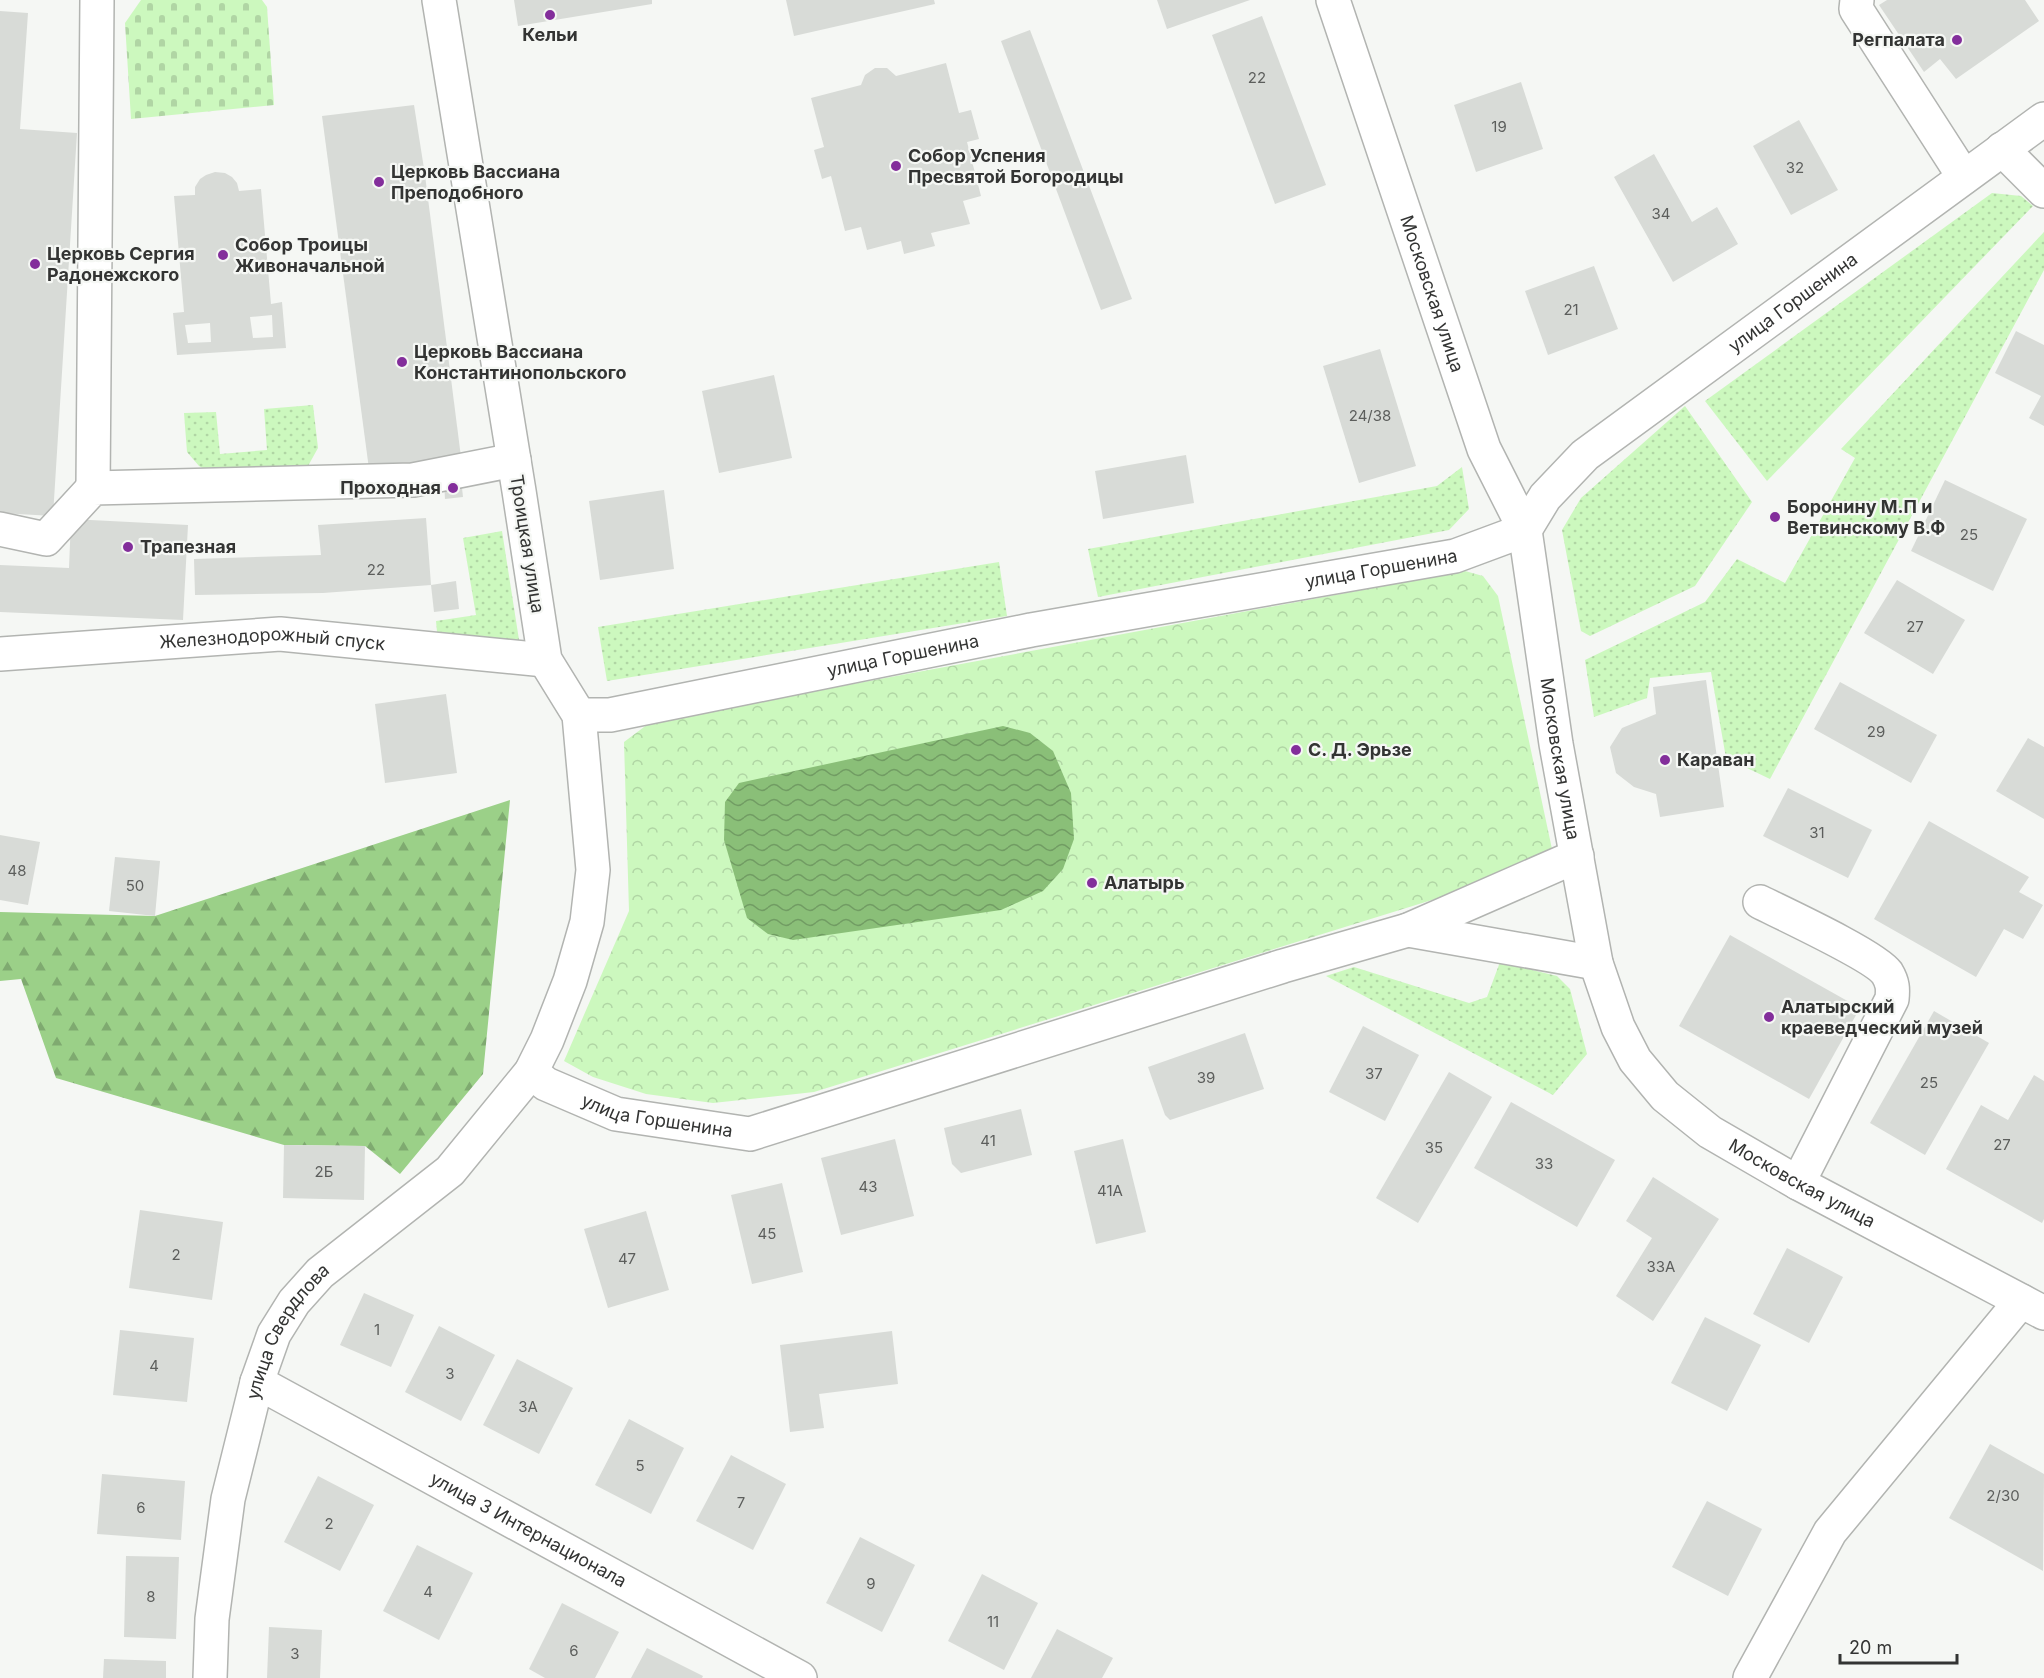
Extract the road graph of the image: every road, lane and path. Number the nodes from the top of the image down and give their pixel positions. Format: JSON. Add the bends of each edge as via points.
{"nodes":[{"id":1,"x":97,"y":0,"type":"edge"},
{"id":2,"x":439,"y":0,"type":"edge"},
{"id":3,"x":1333,"y":0,"type":"edge"},
{"id":4,"x":1857,"y":0,"type":"edge"},
{"id":5,"x":2044,"y":119,"type":"edge"},
{"id":6,"x":2002,"y":149,"type":"junction"},
{"id":7,"x":1964,"y":177,"type":"junction"},
{"id":8,"x":2044,"y":191,"type":"edge"},
{"id":9,"x":514,"y":460,"type":"junction"},
{"id":10,"x":93,"y":488,"type":"junction"},
{"id":11,"x":0,"y":529,"type":"edge"},
{"id":12,"x":1525,"y":530,"type":"junction"},
{"id":13,"x":0,"y":654,"type":"edge"},
{"id":14,"x":544,"y":660,"type":"junction"},
{"id":15,"x":579,"y":715,"type":"junction"},
{"id":16,"x":1577,"y":856,"type":"junction"},
{"id":17,"x":1760,"y":902,"type":"dead end"},
{"id":18,"x":1408,"y":930,"type":"junction"},
{"id":19,"x":1596,"y":963,"type":"junction"},
{"id":20,"x":531,"y":1072,"type":"junction"},
{"id":21,"x":1798,"y":1183,"type":"junction"},
{"id":22,"x":2033,"y":1307,"type":"edge"},
{"id":23,"x":256,"y":1382,"type":"junction"},
{"id":24,"x":1759,"y":1675,"type":"edge"},
{"id":25,"x":210,"y":1678,"type":"edge"},
{"id":26,"x":800,"y":1678,"type":"edge"}],
"edges":[{"from":1,"to":10,"type":"street"},
{"from":2,"to":9,"type":"street","name":"Троицкая улица"},
{"from":3,"to":12,"type":"street","name":"Московская улица","via":[[1484,449]]},
{"from":4,"to":7,"type":"street","via":[[1856,9]]},
{"from":5,"to":6,"type":"street","name":"улица Горшенина"},
{"from":6,"to":7,"type":"street","name":"улица Горшенина"},
{"from":6,"to":8,"type":"street"},
{"from":7,"to":12,"type":"street","name":"улица Горшенина","via":[[1586,455],[1545,497]]},
{"from":9,"to":10,"type":"street","via":[[413,480]]},
{"from":9,"to":14,"type":"street","name":"Троицкая улица"},
{"from":10,"to":11,"type":"street","via":[[46,539]]},
{"from":12,"to":15,"type":"street","name":"улица Горшенина","via":[[1455,556],[1030,630],[609,715]]},
{"from":12,"to":16,"type":"street","name":"Московская улица","via":[[1556,744]]},
{"from":13,"to":14,"type":"street","name":"Железнодорожный спуск","via":[[280,634]]},
{"from":14,"to":15,"type":"street","name":"Троицкая улица"},
{"from":15,"to":20,"type":"street","name":"Троицкая улица","via":[[593,870],[587,922],[570,981]]},
{"from":16,"to":18,"type":"street","name":"улица Горшенина"},
{"from":16,"to":19,"type":"street","name":"Московская улица"},
{"from":17,"to":21,"type":"street","via":[[1862,955],[1886,971],[1893,986],[1892,999]]},
{"from":18,"to":19,"type":"street","name":"улица Горшенина"},
{"from":18,"to":20,"type":"street","name":"улица Горшенина","via":[[750,1134],[616,1114],[546,1084]]},
{"from":19,"to":21,"type":"street","name":"Московская улица","via":[[1618,1027],[1635,1060],[1665,1096],[1710,1132]]},
{"from":20,"to":23,"type":"street","name":"улица Свердлова","via":[[450,1171],[320,1273],[294,1302],[274,1334]]},
{"from":21,"to":22,"type":"street","name":"Московская улица"},
{"from":22,"to":24,"type":"street","via":[[1830,1532]]},
{"from":23,"to":25,"type":"street","name":"улица Свердлова","via":[[228,1499],[212,1619]]},
{"from":23,"to":26,"type":"street","name":"улица 3 Интернационала"}]}
